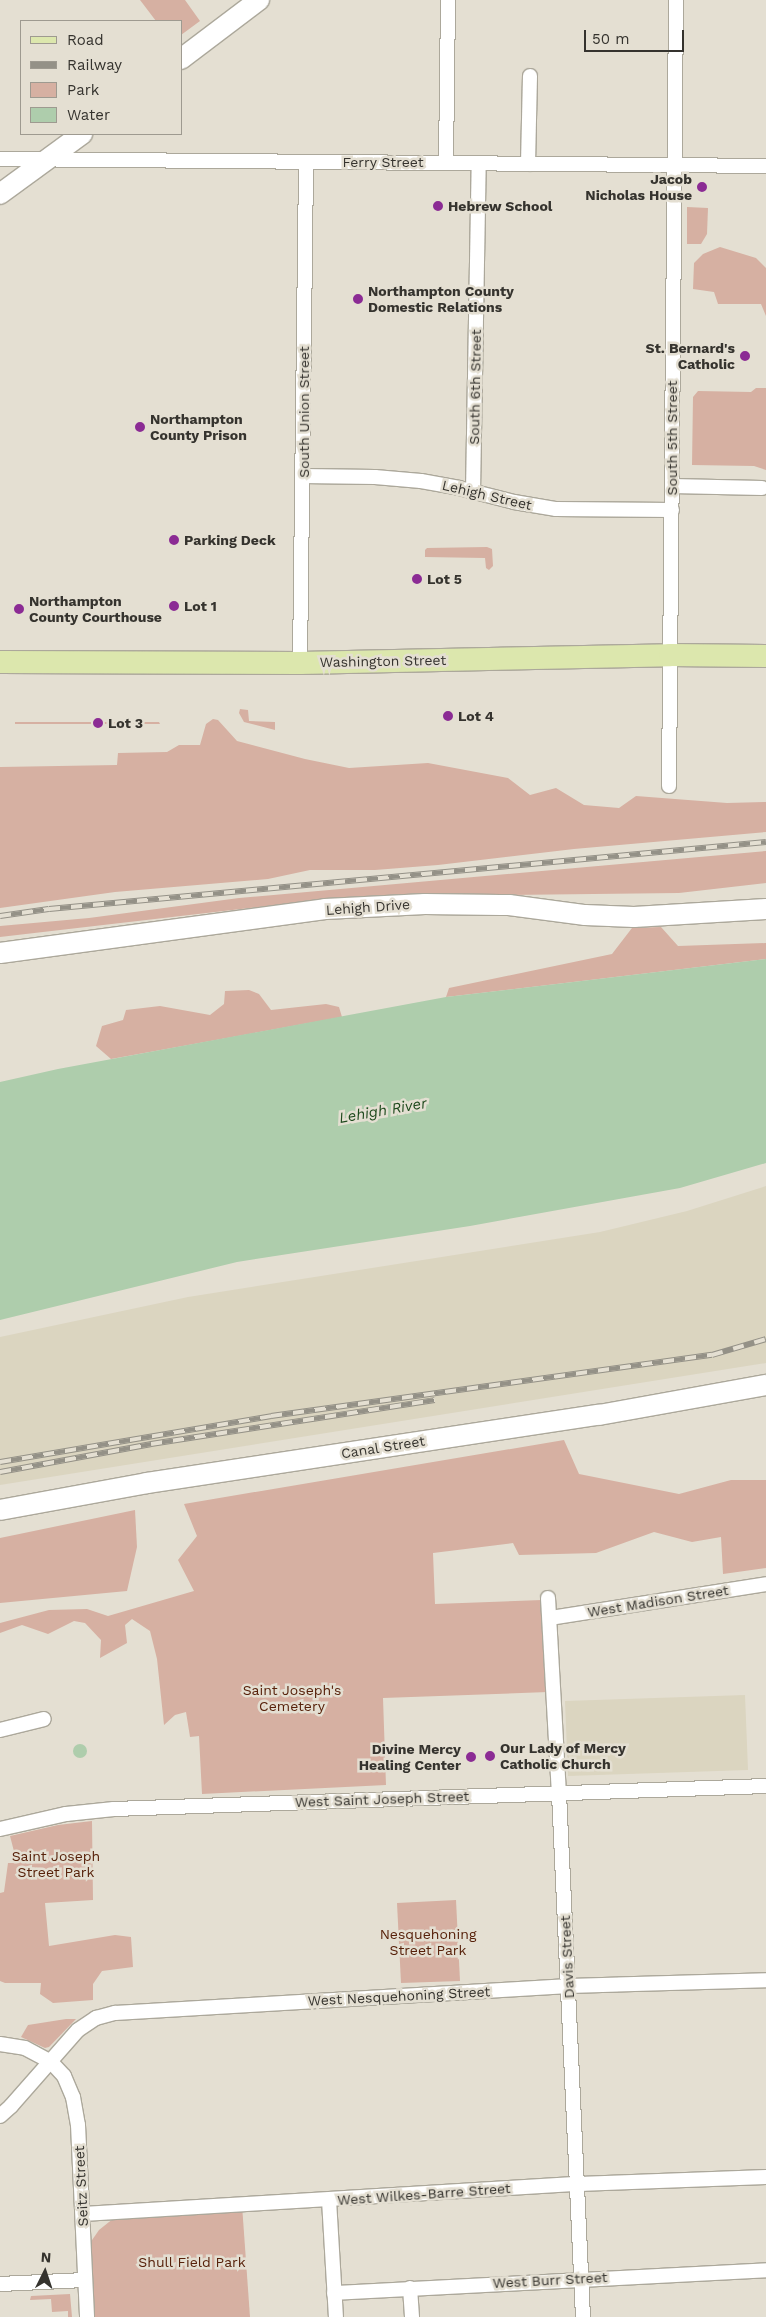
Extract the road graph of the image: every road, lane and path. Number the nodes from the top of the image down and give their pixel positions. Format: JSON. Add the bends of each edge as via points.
{"nodes":[{"id":1,"x":259,"y":0,"type":"edge"},
{"id":2,"x":448,"y":0,"type":"edge"},
{"id":3,"x":676,"y":0,"type":"edge"},
{"id":4,"x":182,"y":58,"type":"edge"},
{"id":5,"x":530,"y":76,"type":"dead end"},
{"id":6,"x":81,"y":135,"type":"edge"},
{"id":7,"x":0,"y":159,"type":"edge"},
{"id":8,"x":46,"y":160,"type":"junction"},
{"id":9,"x":306,"y":162,"type":"junction"},
{"id":10,"x":446,"y":163,"type":"junction"},
{"id":11,"x":479,"y":164,"type":"junction"},
{"id":12,"x":528,"y":164,"type":"junction"},
{"id":13,"x":675,"y":165,"type":"junction"},
{"id":14,"x":766,"y":166,"type":"edge"},
{"id":15,"x":0,"y":194,"type":"edge"},
{"id":16,"x":303,"y":476,"type":"junction"},
{"id":17,"x":672,"y":486,"type":"junction"},
{"id":18,"x":762,"y":488,"type":"dead end"},
{"id":19,"x":474,"y":491,"type":"junction"},
{"id":20,"x":672,"y":510,"type":"junction"},
{"id":21,"x":670,"y":655,"type":"junction"},
{"id":22,"x":766,"y":656,"type":"edge"},
{"id":23,"x":0,"y":662,"type":"edge"},
{"id":24,"x":50,"y":662,"type":"junction"},
{"id":25,"x":300,"y":662,"type":"junction"},
{"id":26,"x":0,"y":675,"type":"edge"},
{"id":27,"x":669,"y":786,"type":"dead end"},
{"id":28,"x":766,"y":907,"type":"edge"},
{"id":29,"x":0,"y":953,"type":"edge"},
{"id":30,"x":766,"y":1386,"type":"edge"},
{"id":31,"x":0,"y":1510,"type":"edge"},
{"id":32,"x":766,"y":1584,"type":"edge"},
{"id":33,"x":548,"y":1598,"type":"dead end"},
{"id":34,"x":550,"y":1618,"type":"junction"},
{"id":35,"x":44,"y":1719,"type":"dead end"},
{"id":36,"x":0,"y":1730,"type":"edge"},
{"id":37,"x":766,"y":1786,"type":"edge"},
{"id":38,"x":560,"y":1793,"type":"junction"},
{"id":39,"x":0,"y":1829,"type":"edge"},
{"id":40,"x":766,"y":1980,"type":"edge"},
{"id":41,"x":568,"y":1986,"type":"junction"},
{"id":42,"x":0,"y":2044,"type":"edge"},
{"id":43,"x":50,"y":2062,"type":"junction"},
{"id":44,"x":0,"y":2116,"type":"edge"},
{"id":45,"x":766,"y":2177,"type":"edge"},
{"id":46,"x":578,"y":2184,"type":"junction"},
{"id":47,"x":328,"y":2200,"type":"junction"},
{"id":48,"x":83,"y":2214,"type":"junction"},
{"id":49,"x":766,"y":2270,"type":"edge"},
{"id":50,"x":581,"y":2278,"type":"junction"},
{"id":51,"x":85,"y":2280,"type":"junction"},
{"id":52,"x":0,"y":2284,"type":"edge"},
{"id":53,"x":410,"y":2288,"type":"junction"},
{"id":54,"x":334,"y":2294,"type":"junction"},
{"id":55,"x":87,"y":2317,"type":"edge"},
{"id":56,"x":336,"y":2317,"type":"edge"},
{"id":57,"x":412,"y":2317,"type":"edge"},
{"id":58,"x":583,"y":2317,"type":"edge"}],
"edges":[{"from":1,"to":4,"type":"street"},
{"from":2,"to":10,"type":"street"},
{"from":3,"to":13,"type":"street","name":"South 5th Street"},
{"from":5,"to":12,"type":"street"},
{"from":6,"to":8,"type":"street"},
{"from":7,"to":8,"type":"street","name":"Ferry Street"},
{"from":8,"to":9,"type":"street","name":"Ferry Street"},
{"from":8,"to":15,"type":"street"},
{"from":9,"to":10,"type":"street","name":"Ferry Street"},
{"from":9,"to":16,"type":"street","name":"South Union Street"},
{"from":10,"to":11,"type":"street","name":"Ferry Street"},
{"from":11,"to":12,"type":"street","name":"Ferry Street"},
{"from":11,"to":19,"type":"street","name":"South 6th Street"},
{"from":12,"to":13,"type":"street","name":"Ferry Street"},
{"from":13,"to":14,"type":"street","name":"Ferry Street"},
{"from":13,"to":17,"type":"street","name":"South 5th Street"},
{"from":16,"to":19,"type":"street","name":"Lehigh Street","via":[[387,478]]},
{"from":16,"to":25,"type":"street","name":"South Union Street"},
{"from":17,"to":18,"type":"street"},
{"from":17,"to":20,"type":"street","name":"South 5th Street"},
{"from":19,"to":20,"type":"street","name":"Lehigh Street","via":[[546,508]]},
{"from":20,"to":21,"type":"street","name":"South 5th Street"},
{"from":21,"to":22,"type":"main road","name":"Washington Street"},
{"from":21,"to":25,"type":"main road","name":"Washington Street"},
{"from":21,"to":27,"type":"street","name":"South 5th Street"},
{"from":23,"to":24,"type":"main road","name":"Washington Street"},
{"from":24,"to":25,"type":"main road","name":"Washington Street"},
{"from":24,"to":26,"type":"main road"},
{"from":28,"to":29,"type":"street","name":"Lehigh Drive","via":[[634,917],[586,915],[509,905],[425,904],[325,910]]},
{"from":30,"to":31,"type":"street","name":"Canal Street","via":[[599,1415],[126,1486]]},
{"from":32,"to":34,"type":"street","name":"West Madison Street"},
{"from":33,"to":34,"type":"street","name":"Davis Street"},
{"from":34,"to":38,"type":"street","name":"Davis Street"},
{"from":35,"to":36,"type":"street"},
{"from":37,"to":38,"type":"street","name":"West Saint Joseph Street"},
{"from":38,"to":39,"type":"street","name":"West Saint Joseph Street","via":[[114,1809],[66,1814]]},
{"from":38,"to":41,"type":"street","name":"Davis Street"},
{"from":40,"to":41,"type":"street","name":"West Nesquehoning Street"},
{"from":41,"to":43,"type":"street","name":"West Nesquehoning Street","via":[[115,2013],[96,2018],[78,2030]]},
{"from":41,"to":46,"type":"street","name":"Davis Street"},
{"from":42,"to":43,"type":"street","name":"Seitz Street","via":[[25,2048]]},
{"from":43,"to":44,"type":"street","name":"West Nesquehoning Street"},
{"from":43,"to":48,"type":"street","name":"Seitz Street","via":[[66,2080],[75,2105]]},
{"from":45,"to":46,"type":"street","name":"West Wilkes-Barre Street"},
{"from":46,"to":47,"type":"street","name":"West Wilkes-Barre Street"},
{"from":46,"to":50,"type":"street","name":"Davis Street"},
{"from":47,"to":48,"type":"street","name":"West Wilkes-Barre Street"},
{"from":47,"to":54,"type":"street"},
{"from":48,"to":51,"type":"street","name":"Seitz Street"},
{"from":49,"to":50,"type":"street","name":"West Burr Street"},
{"from":50,"to":53,"type":"street","name":"West Burr Street"},
{"from":50,"to":58,"type":"street","name":"Davis Street"},
{"from":51,"to":52,"type":"street"},
{"from":51,"to":55,"type":"street","name":"Seitz Street"},
{"from":53,"to":54,"type":"street","name":"West Burr Street"},
{"from":53,"to":57,"type":"street"},
{"from":54,"to":56,"type":"street"}]}
